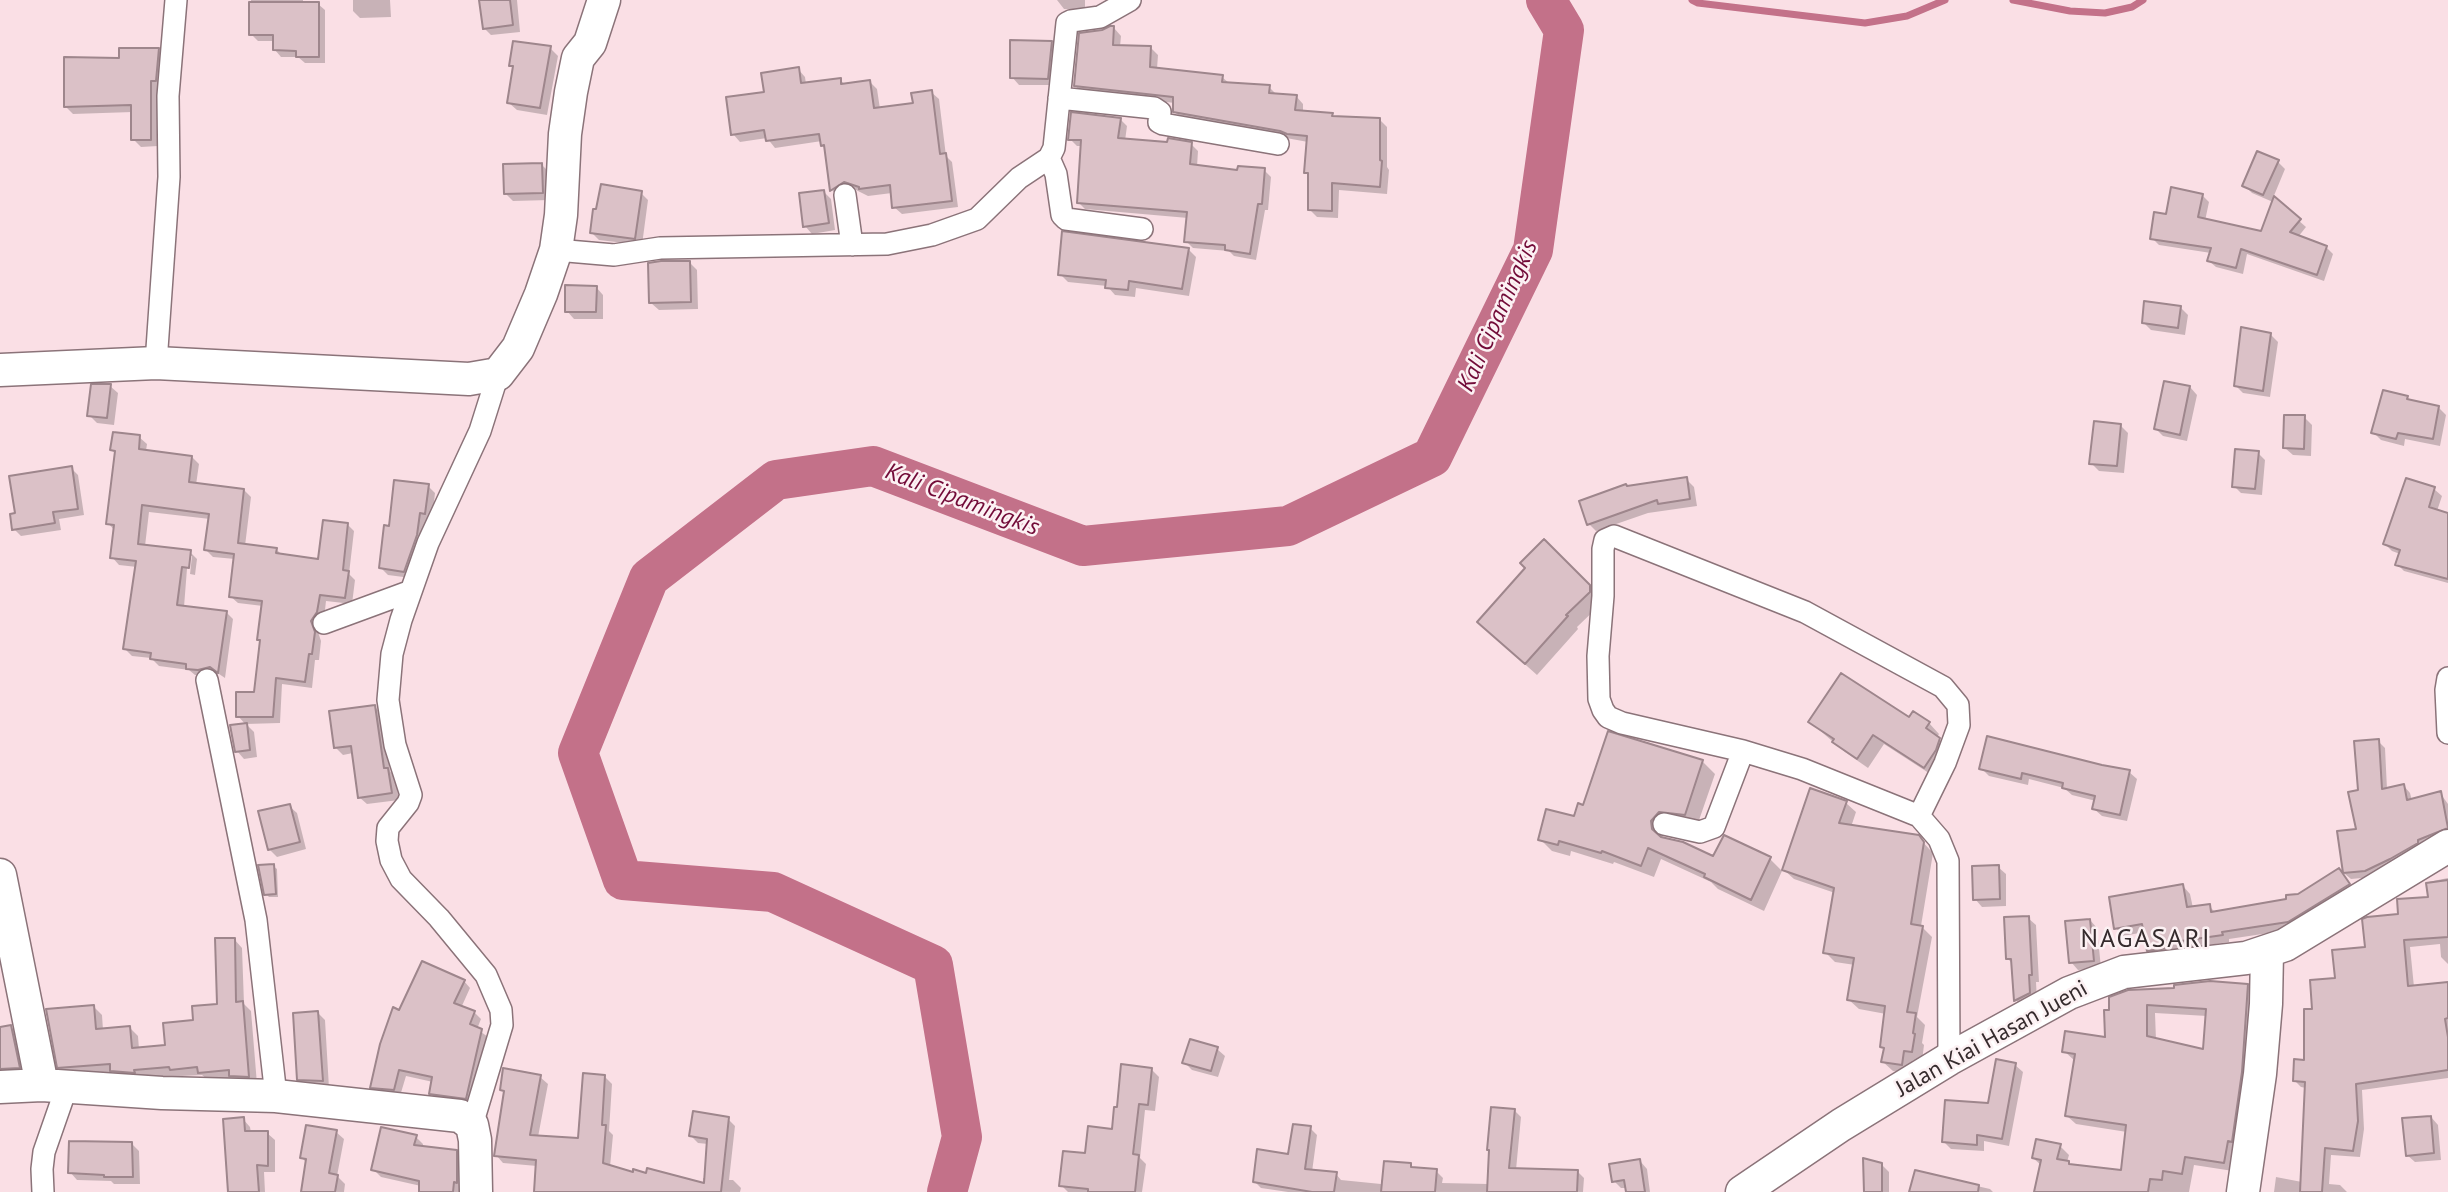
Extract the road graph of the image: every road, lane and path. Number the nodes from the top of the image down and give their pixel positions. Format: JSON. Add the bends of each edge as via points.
{"nodes":[{"id":1,"x":176,"y":0,"type":"edge"},
{"id":2,"x":604,"y":0,"type":"edge"},
{"id":3,"x":1130,"y":0,"type":"edge"},
{"id":4,"x":1059,"y":98,"type":"junction"},
{"id":5,"x":1278,"y":144,"type":"dead end"},
{"id":6,"x":1049,"y":158,"type":"junction"},
{"id":7,"x":845,"y":195,"type":"dead end"},
{"id":8,"x":1142,"y":229,"type":"dead end"},
{"id":9,"x":852,"y":245,"type":"junction"},
{"id":10,"x":556,"y":250,"type":"junction"},
{"id":11,"x":156,"y":363,"type":"junction"},
{"id":12,"x":0,"y":370,"type":"edge"},
{"id":13,"x":498,"y":374,"type":"junction"},
{"id":14,"x":411,"y":591,"type":"junction"},
{"id":15,"x":324,"y":624,"type":"dead end"},
{"id":16,"x":2448,"y":678,"type":"edge"},
{"id":17,"x":207,"y":680,"type":"dead end"},
{"id":18,"x":2448,"y":733,"type":"edge"},
{"id":19,"x":1744,"y":751,"type":"junction"},
{"id":20,"x":1919,"y":816,"type":"junction"},
{"id":21,"x":1664,"y":824,"type":"dead end"},
{"id":22,"x":2448,"y":846,"type":"edge"},
{"id":23,"x":0,"y":876,"type":"edge"},
{"id":24,"x":2267,"y":952,"type":"junction"},
{"id":25,"x":1949,"y":1059,"type":"junction"},
{"id":26,"x":55,"y":1086,"type":"junction"},
{"id":27,"x":0,"y":1087,"type":"edge"},
{"id":28,"x":276,"y":1096,"type":"junction"},
{"id":29,"x":472,"y":1125,"type":"junction"},
{"id":30,"x":43,"y":1192,"type":"edge"},
{"id":31,"x":476,"y":1192,"type":"edge"},
{"id":32,"x":1742,"y":1192,"type":"edge"},
{"id":33,"x":2242,"y":1192,"type":"edge"}],
"edges":[{"from":1,"to":11,"type":"street"},
{"from":2,"to":10,"type":"street","via":[[590,43],[578,58],[571,92]]},
{"from":3,"to":4,"type":"street","via":[[1100,17],[1067,23]]},
{"from":4,"to":5,"type":"street","via":[[1157,109],[1163,124]]},
{"from":4,"to":6,"type":"street","via":[[1056,138]]},
{"from":6,"to":8,"type":"street","via":[[1066,219]]},
{"from":6,"to":9,"type":"street","via":[[1019,177],[977,219],[912,240]]},
{"from":7,"to":9,"type":"street"},
{"from":9,"to":10,"type":"street","via":[[660,248],[614,255]]},
{"from":10,"to":13,"type":"street","via":[[518,348]]},
{"from":11,"to":12,"type":"street"},
{"from":11,"to":13,"type":"street","via":[[469,379]]},
{"from":13,"to":14,"type":"street","via":[[480,431]]},
{"from":14,"to":15,"type":"street"},
{"from":14,"to":29,"type":"street","via":[[392,654],[388,700],[390,725],[410,798],[388,828],[387,841],[401,879],[486,975],[501,1010],[502,1025]]},
{"from":16,"to":18,"type":"street"},
{"from":17,"to":28,"type":"street","via":[[256,920]]},
{"from":19,"to":20,"type":"street","via":[[1814,773]]},
{"from":19,"to":20,"type":"street","via":[[1622,723],[1605,713],[1599,699],[1598,656],[1603,549],[1608,537],[1805,612],[1943,687],[1958,705],[1959,725]]},
{"from":19,"to":21,"type":"street","via":[[1714,827],[1700,832]]},
{"from":20,"to":25,"type":"street","via":[[1940,839],[1948,860]]},
{"from":22,"to":24,"type":"street","name":"Jalan Kiai Hasan Jueni"},
{"from":23,"to":26,"type":"street"},
{"from":24,"to":25,"type":"street","name":"Jalan Kiai Hasan Jueni","via":[[2106,977]]},
{"from":24,"to":33,"type":"street","via":[[2260,1074]]},
{"from":25,"to":32,"type":"street","name":"Jalan Kiai Hasan Jueni"},
{"from":26,"to":27,"type":"street"},
{"from":26,"to":28,"type":"street"},
{"from":26,"to":30,"type":"street","via":[[42,1169]]},
{"from":28,"to":29,"type":"street","via":[[450,1114]]},
{"from":29,"to":31,"type":"street"}]}
